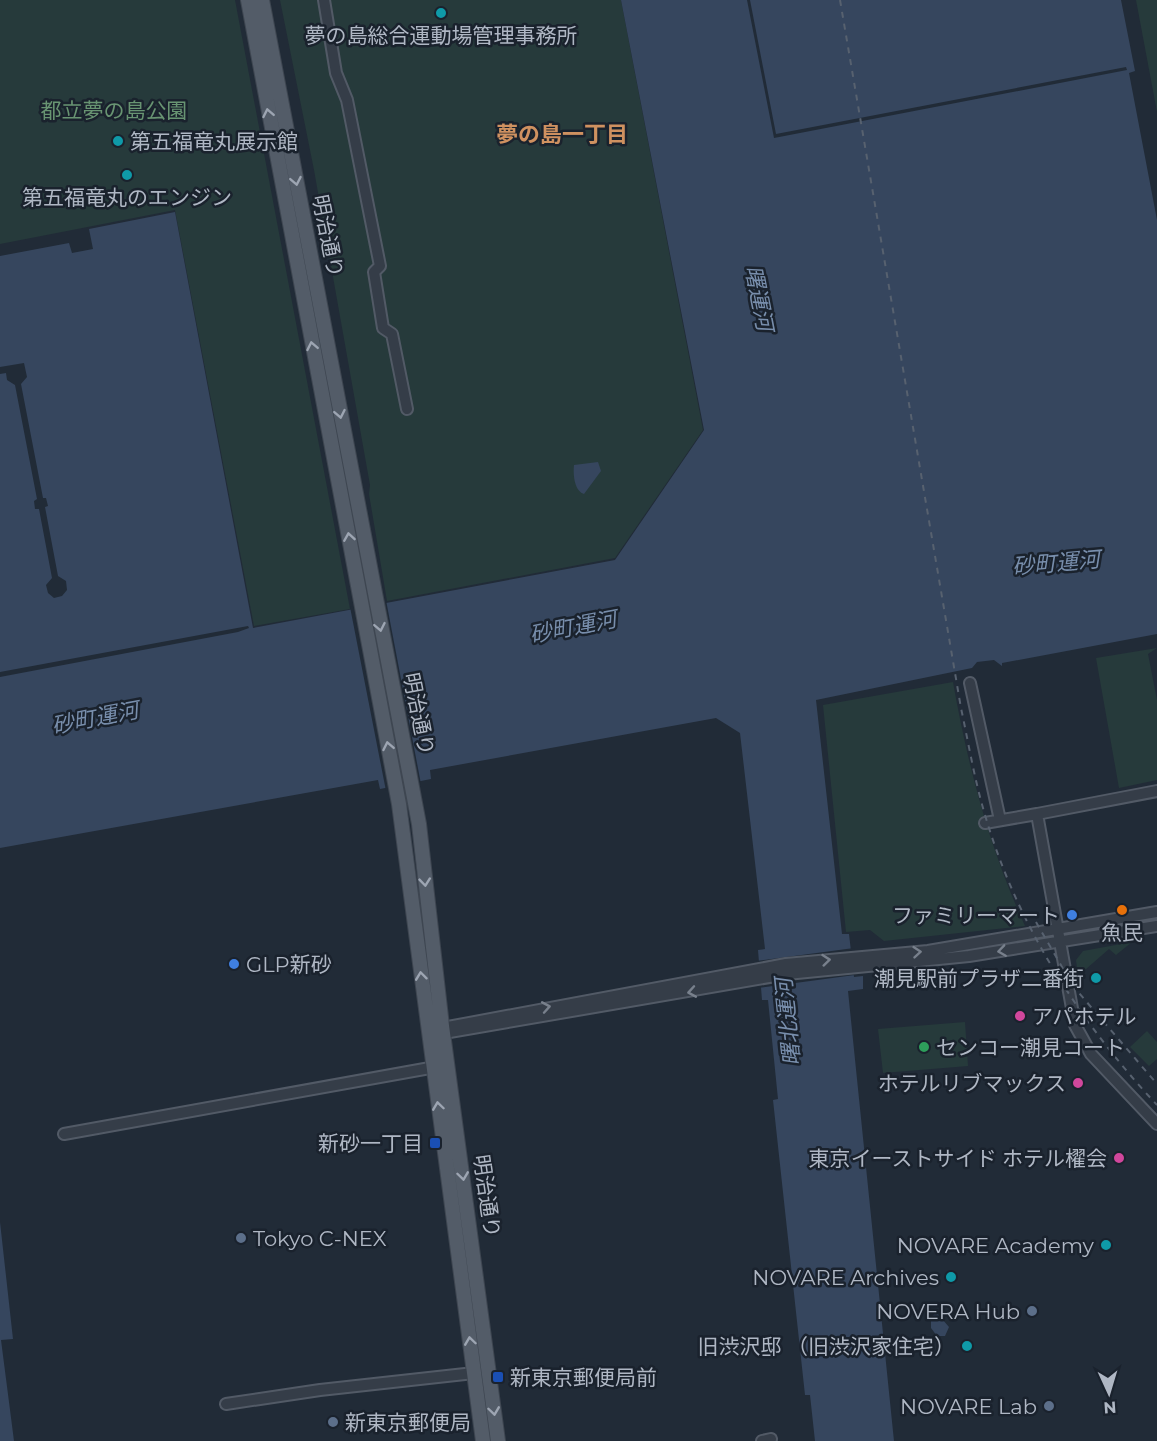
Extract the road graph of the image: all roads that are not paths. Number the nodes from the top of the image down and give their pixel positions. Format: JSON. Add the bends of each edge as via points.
{"nodes":[{"id":1,"x":248,"y":0,"type":"edge"},
{"id":2,"x":262,"y":0,"type":"edge"},
{"id":3,"x":324,"y":0,"type":"edge"},
{"id":4,"x":407,"y":409,"type":"dead end"},
{"id":5,"x":970,"y":683,"type":"dead end"},
{"id":6,"x":1157,"y":791,"type":"edge"},
{"id":7,"x":1037,"y":814,"type":"junction"},
{"id":8,"x":1000,"y":820,"type":"junction"},
{"id":9,"x":984,"y":823,"type":"dead end"},
{"id":10,"x":1157,"y":912,"type":"edge"},
{"id":11,"x":1157,"y":926,"type":"edge"},
{"id":12,"x":1057,"y":930,"type":"junction"},
{"id":13,"x":1059,"y":943,"type":"junction"},
{"id":14,"x":863,"y":961,"type":"junction"},
{"id":15,"x":442,"y":1031,"type":"junction"},
{"id":16,"x":428,"y":1034,"type":"junction"},
{"id":17,"x":447,"y":1065,"type":"junction"},
{"id":18,"x":433,"y":1067,"type":"junction"},
{"id":19,"x":1157,"y":1124,"type":"edge"},
{"id":20,"x":64,"y":1134,"type":"dead end"},
{"id":21,"x":474,"y":1373,"type":"junction"},
{"id":22,"x":226,"y":1404,"type":"dead end"},
{"id":23,"x":483,"y":1441,"type":"edge"},
{"id":24,"x":498,"y":1441,"type":"edge"}],
"edges":[{"from":16,"to":1,"type":"main road","name":"明治通り","one_way":true,"via":[[399,804]]},
{"from":2,"to":15,"type":"main road","name":"明治通り","one_way":true,"via":[[419,824]]},
{"from":3,"to":4,"type":"street","via":[[336,73],[347,100],[380,267],[375,272],[383,328],[392,334]]},
{"from":5,"to":8,"type":"street"},
{"from":6,"to":7,"type":"street"},
{"from":7,"to":8,"type":"street"},
{"from":7,"to":12,"type":"street"},
{"from":8,"to":9,"type":"street"},
{"from":10,"to":12,"type":"street"},
{"from":11,"to":13,"type":"street"},
{"from":12,"to":13,"type":"street"},
{"from":14,"to":12,"type":"street","one_way":true},
{"from":13,"to":14,"type":"street","one_way":true,"via":[[939,960]]},
{"from":13,"to":19,"type":"street","via":[[1075,1025],[1082,1041]]},
{"from":14,"to":15,"type":"street","via":[[749,976]]},
{"from":15,"to":16,"type":"street"},
{"from":15,"to":17,"type":"main road","name":"明治通り"},
{"from":16,"to":18,"type":"main road","name":"明治通り"},
{"from":17,"to":18,"type":"street"},
{"from":17,"to":24,"type":"main road","name":"明治通り","one_way":true},
{"from":18,"to":20,"type":"street"},
{"from":21,"to":18,"type":"main road","name":"明治通り","one_way":true},
{"from":21,"to":22,"type":"street"},
{"from":21,"to":23,"type":"main road","name":"明治通り"}]}
